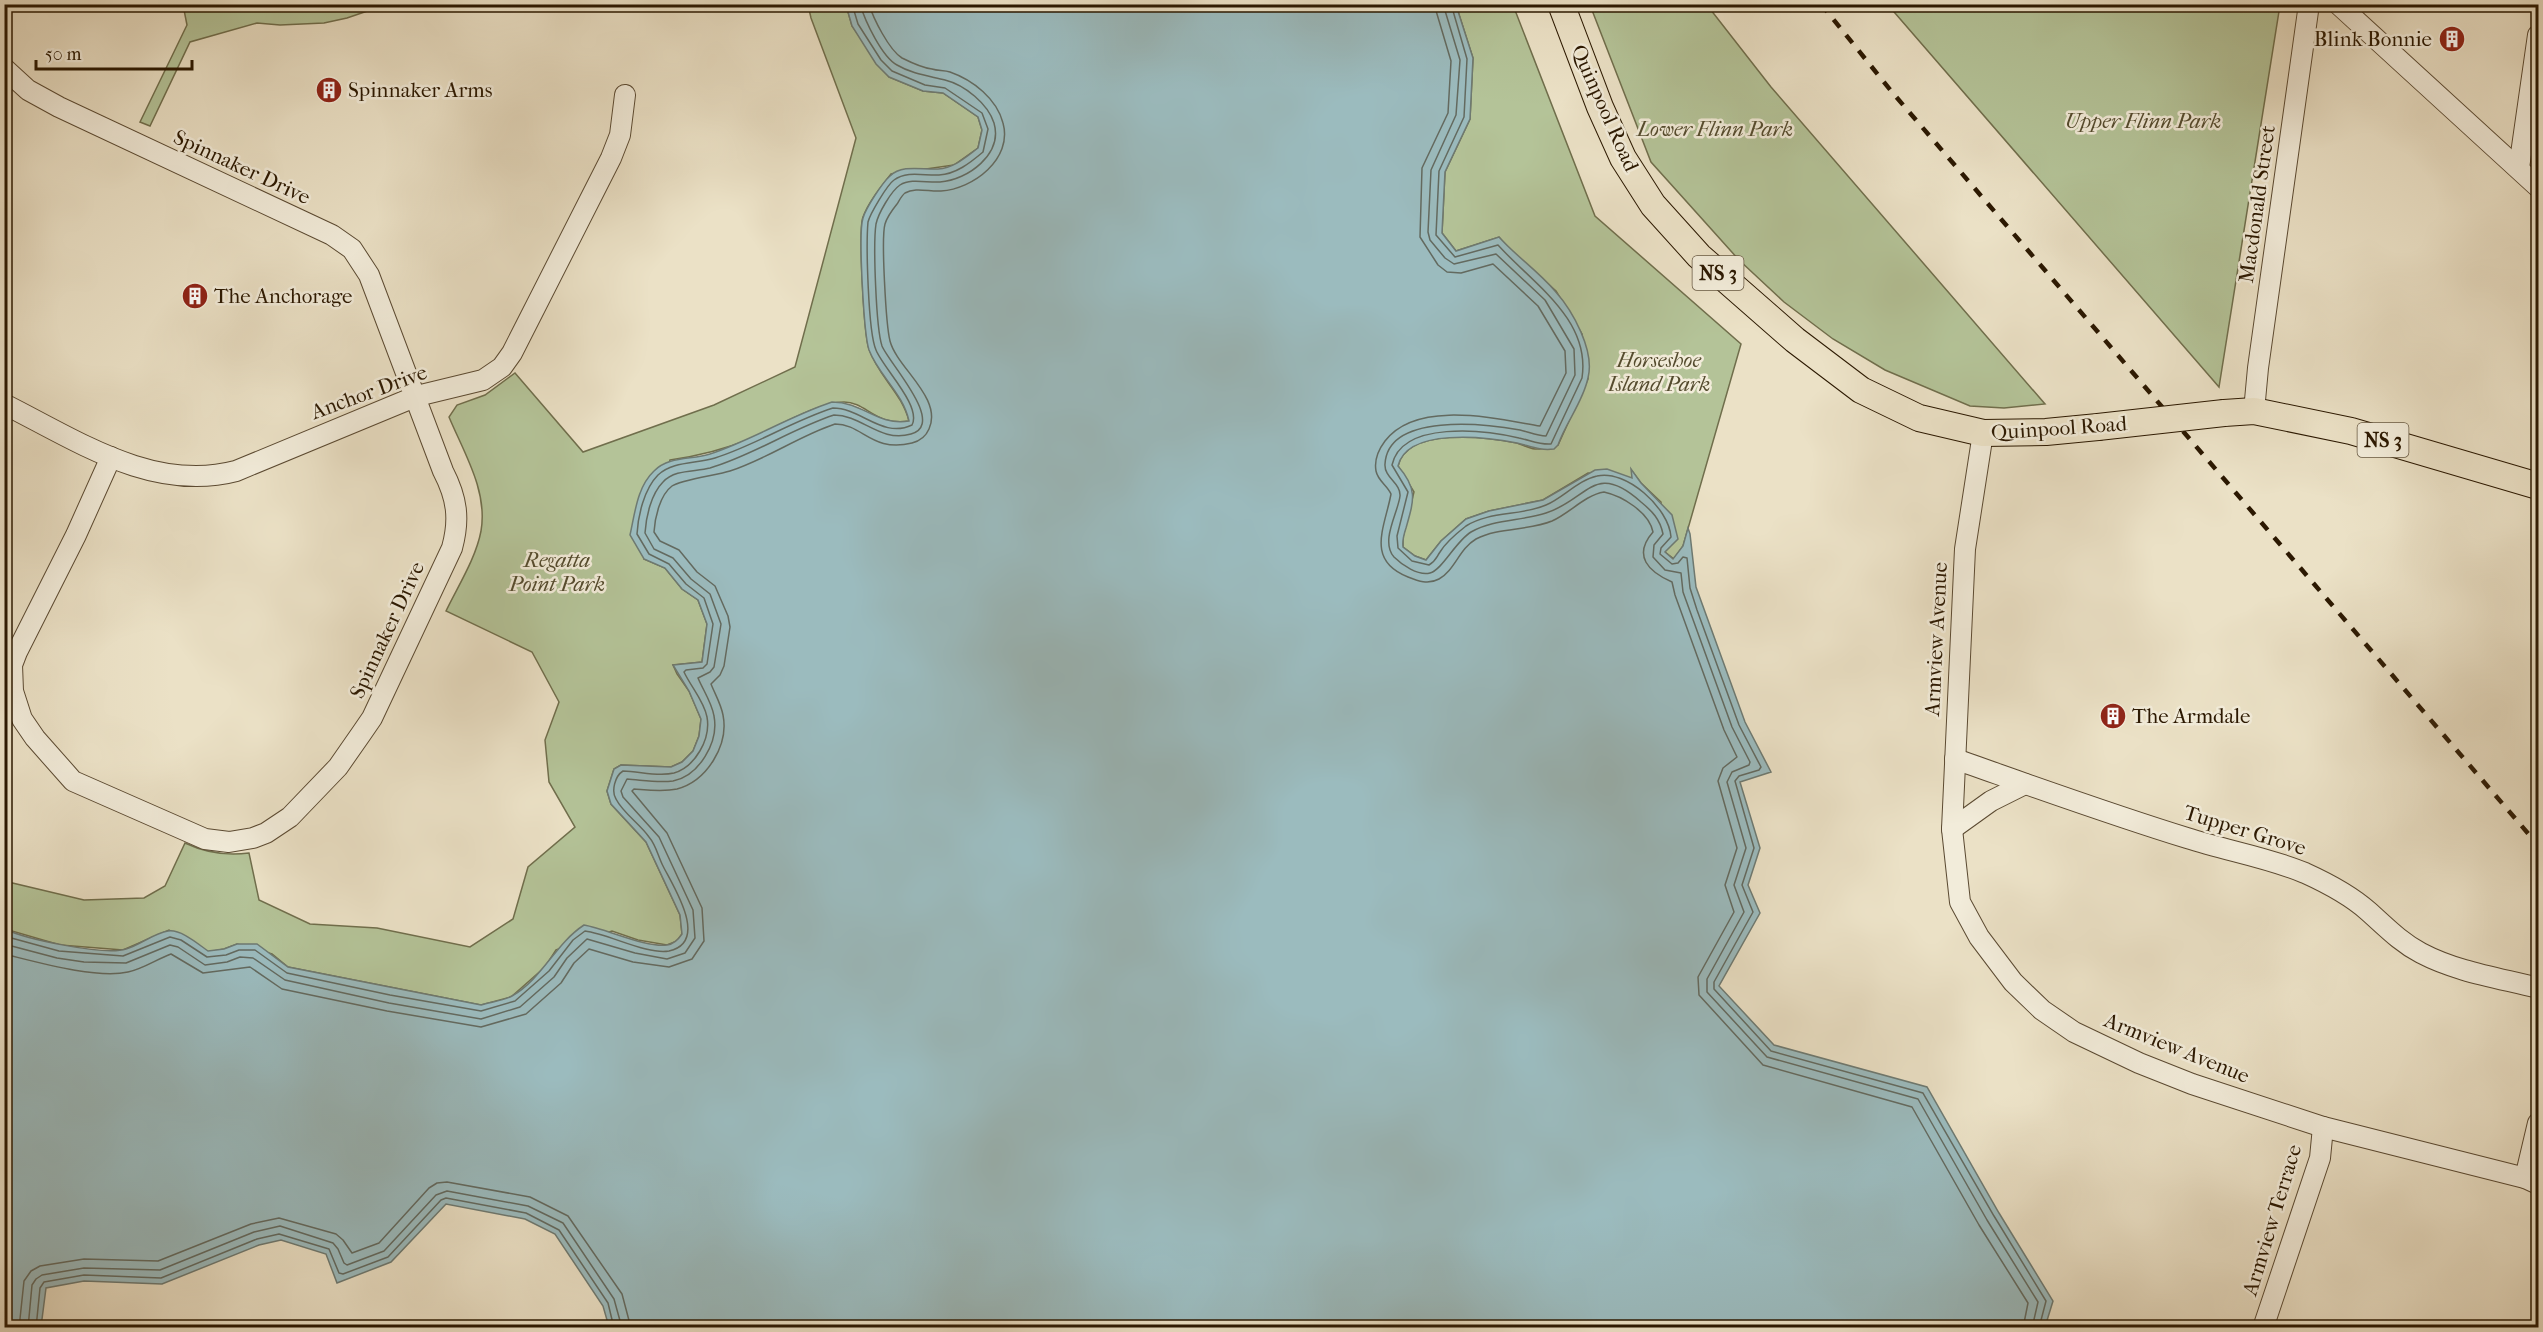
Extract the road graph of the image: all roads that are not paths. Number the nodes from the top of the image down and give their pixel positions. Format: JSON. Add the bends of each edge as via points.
{"nodes":[{"id":1,"x":1561,"y":4,"type":"edge"},
{"id":2,"x":2309,"y":4,"type":"edge"},
{"id":3,"x":2338,"y":4,"type":"edge"},
{"id":4,"x":2538,"y":35,"type":"edge"},
{"id":5,"x":4,"y":68,"type":"edge"},
{"id":6,"x":626,"y":95,"type":"dead end"},
{"id":7,"x":2519,"y":168,"type":"junction"},
{"id":8,"x":2538,"y":187,"type":"edge"},
{"id":9,"x":417,"y":396,"type":"junction"},
{"id":10,"x":4,"y":404,"type":"edge"},
{"id":11,"x":2254,"y":411,"type":"junction"},
{"id":12,"x":1983,"y":433,"type":"junction"},
{"id":13,"x":111,"y":456,"type":"junction"},
{"id":14,"x":2538,"y":486,"type":"edge"},
{"id":15,"x":1954,"y":759,"type":"junction"},
{"id":16,"x":2025,"y":784,"type":"junction"},
{"id":17,"x":1952,"y":829,"type":"junction"},
{"id":18,"x":2538,"y":988,"type":"edge"},
{"id":19,"x":2538,"y":1123,"type":"edge"},
{"id":20,"x":2323,"y":1127,"type":"junction"},
{"id":21,"x":2532,"y":1181,"type":"edge"},
{"id":22,"x":2263,"y":1328,"type":"edge"}],
"edges":[{"from":1,"to":12,"type":"main road","name":"Quinpool Road","number":"NS 3","via":[[1623,158],[1653,205],[1699,256],[1795,340],[1861,390],[1919,418]]},
{"from":2,"to":11,"type":"street","name":"Macdonald Street"},
{"from":3,"to":7,"type":"street"},
{"from":4,"to":7,"type":"street"},
{"from":5,"to":9,"type":"street","name":"Spinnaker Drive","via":[[28,90],[59,107],[343,241],[369,275]]},
{"from":6,"to":9,"type":"street","name":"Anchor Drive","via":[[622,127],[611,158],[508,358],[483,380]]},
{"from":7,"to":8,"type":"street"},
{"from":9,"to":13,"type":"street","name":"Anchor Drive","via":[[227,473],[162,474]]},
{"from":9,"to":13,"type":"street","name":"Spinnaker Drive","via":[[455,496],[458,518],[452,548],[372,718],[351,749],[290,817],[266,833],[243,840],[205,839],[74,781],[34,738],[18,708],[12,665],[17,651]]},
{"from":10,"to":13,"type":"street","name":"Anchor Drive"},
{"from":11,"to":12,"type":"main road","name":"Quinpool Road","number":"NS 3","bridge":true,"via":[[2046,432]]},
{"from":11,"to":14,"type":"main road","name":"Quinpool Road","number":"NS 3","via":[[2351,430]]},
{"from":12,"to":15,"type":"street","name":"Armview Avenue","via":[[1965,549]]},
{"from":15,"to":16,"type":"street","name":"Tupper Grove"},
{"from":15,"to":17,"type":"street","name":"Armview Avenue"},
{"from":16,"to":17,"type":"street","via":[[1991,801]]},
{"from":16,"to":18,"type":"street","name":"Tupper Grove","via":[[2306,874],[2346,895],[2421,953],[2454,967]]},
{"from":17,"to":20,"type":"street","name":"Armview Avenue","via":[[1960,902],[1979,937],[2006,973],[2042,1010],[2074,1032],[2139,1063]]},
{"from":19,"to":21,"type":"street"},
{"from":20,"to":21,"type":"street","name":"Armview Avenue"},
{"from":20,"to":22,"type":"street","name":"Armview Terrace","via":[[2320,1158]]}]}
